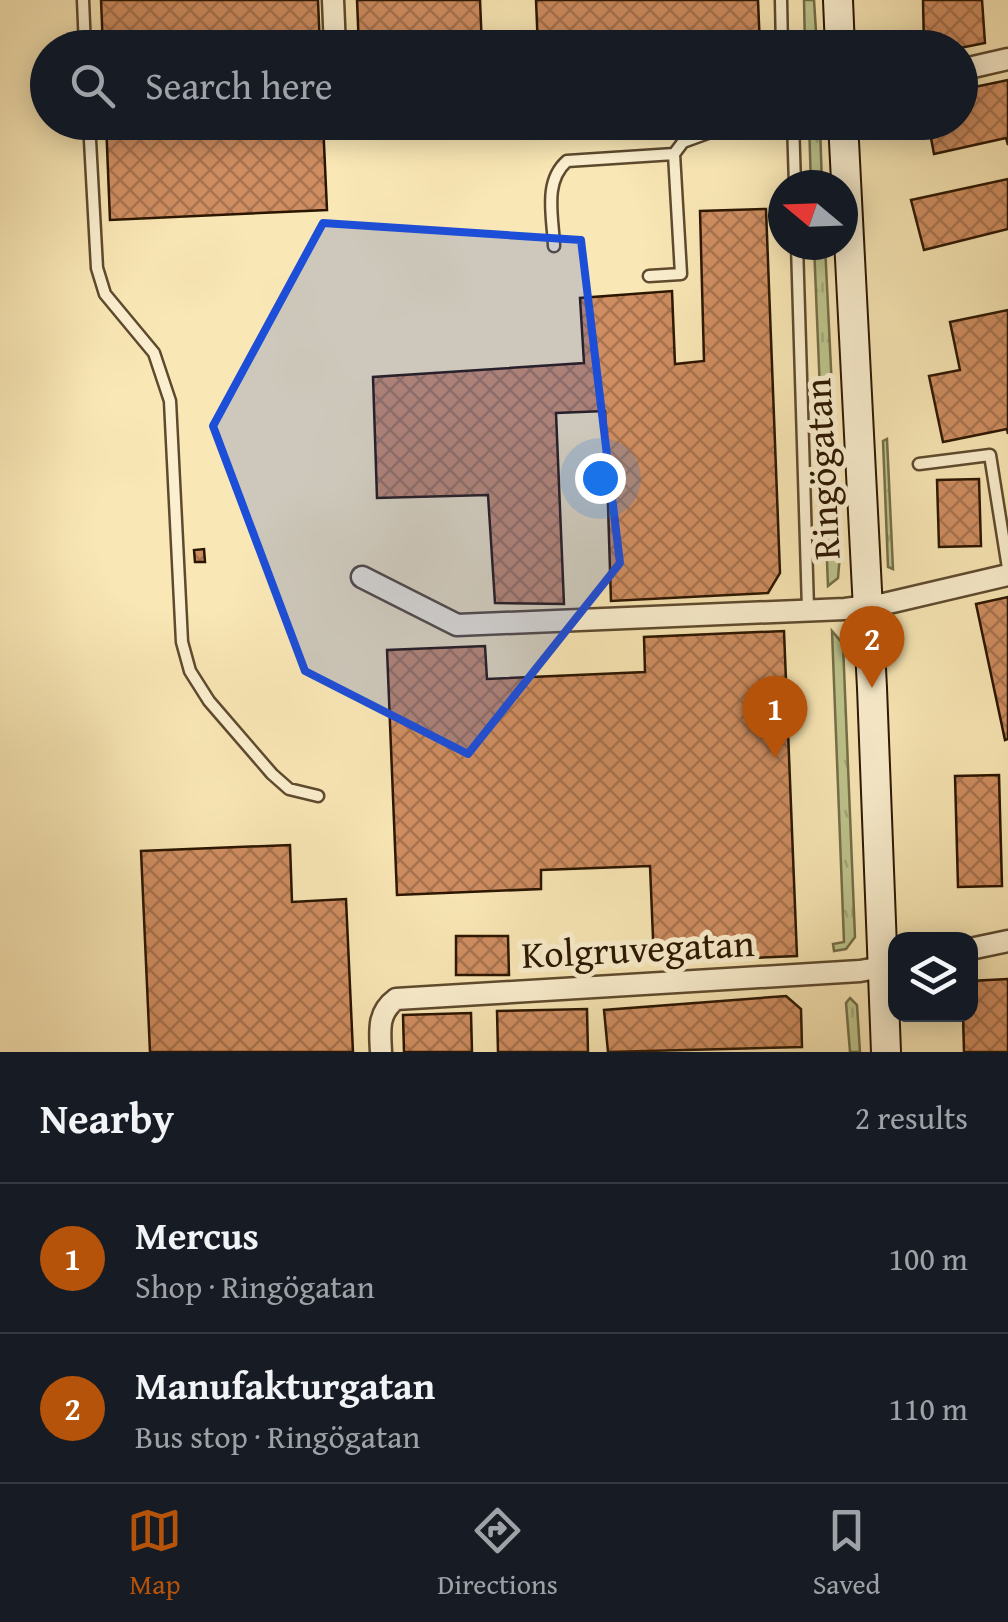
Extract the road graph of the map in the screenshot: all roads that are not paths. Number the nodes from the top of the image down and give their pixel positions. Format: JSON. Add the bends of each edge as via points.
{"nodes":[{"id":1,"x":82,"y":0,"type":"edge"},
{"id":2,"x":333,"y":0,"type":"edge"},
{"id":3,"x":781,"y":0,"type":"edge"},
{"id":4,"x":838,"y":0,"type":"edge"},
{"id":5,"x":84,"y":30,"type":"edge"},
{"id":6,"x":334,"y":30,"type":"edge"},
{"id":7,"x":782,"y":30,"type":"edge"},
{"id":8,"x":839,"y":30,"type":"edge"},
{"id":9,"x":1008,"y":59,"type":"edge"},
{"id":10,"x":978,"y":66,"type":"edge"},
{"id":11,"x":90,"y":140,"type":"edge"},
{"id":12,"x":688,"y":140,"type":"edge"},
{"id":13,"x":794,"y":140,"type":"edge"},
{"id":14,"x":844,"y":140,"type":"edge"},
{"id":15,"x":674,"y":154,"type":"junction"},
{"id":16,"x":795,"y":170,"type":"edge"},
{"id":17,"x":554,"y":246,"type":"dead end"},
{"id":18,"x":796,"y":260,"type":"edge"},
{"id":19,"x":649,"y":276,"type":"dead end"},
{"id":20,"x":919,"y":464,"type":"dead end"},
{"id":21,"x":1008,"y":572,"type":"edge"},
{"id":22,"x":362,"y":577,"type":"dead end"},
{"id":23,"x":866,"y":606,"type":"junction"},
{"id":24,"x":808,"y":610,"type":"junction"},
{"id":25,"x":318,"y":796,"type":"dead end"},
{"id":26,"x":1008,"y":941,"type":"edge"},
{"id":27,"x":978,"y":947,"type":"edge"},
{"id":28,"x":888,"y":950,"type":"edge"},
{"id":29,"x":888,"y":966,"type":"edge"},
{"id":30,"x":888,"y":995,"type":"edge"},
{"id":31,"x":382,"y":1052,"type":"edge"},
{"id":32,"x":886,"y":1052,"type":"edge"}],
"edges":[{"from":1,"to":5,"type":"lane"},
{"from":2,"to":6,"type":"street"},
{"from":3,"to":7,"type":"lane"},
{"from":4,"to":8,"type":"street"},
{"from":9,"to":10,"type":"street"},
{"from":11,"to":25,"type":"lane","via":[[97,268],[106,294],[154,352],[170,401],[182,642],[190,670],[272,774],[289,790]]},
{"from":12,"to":15,"type":"lane"},
{"from":13,"to":16,"type":"lane"},
{"from":14,"to":23,"type":"street","name":"Ringögatan"},
{"from":15,"to":17,"type":"lane","via":[[568,161],[551,184]]},
{"from":15,"to":19,"type":"lane","via":[[681,274]]},
{"from":18,"to":24,"type":"lane"},
{"from":20,"to":21,"type":"lane","via":[[990,454]]},
{"from":21,"to":23,"type":"street"},
{"from":22,"to":24,"type":"street","via":[[457,625]]},
{"from":23,"to":24,"type":"street"},
{"from":23,"to":28,"type":"street","name":"Ringögatan"},
{"from":26,"to":27,"type":"street"},
{"from":29,"to":31,"type":"street","name":"Kolgruvegatan","via":[[396,998],[380,1022]]},
{"from":30,"to":32,"type":"street","name":"Ringögatan"}]}
